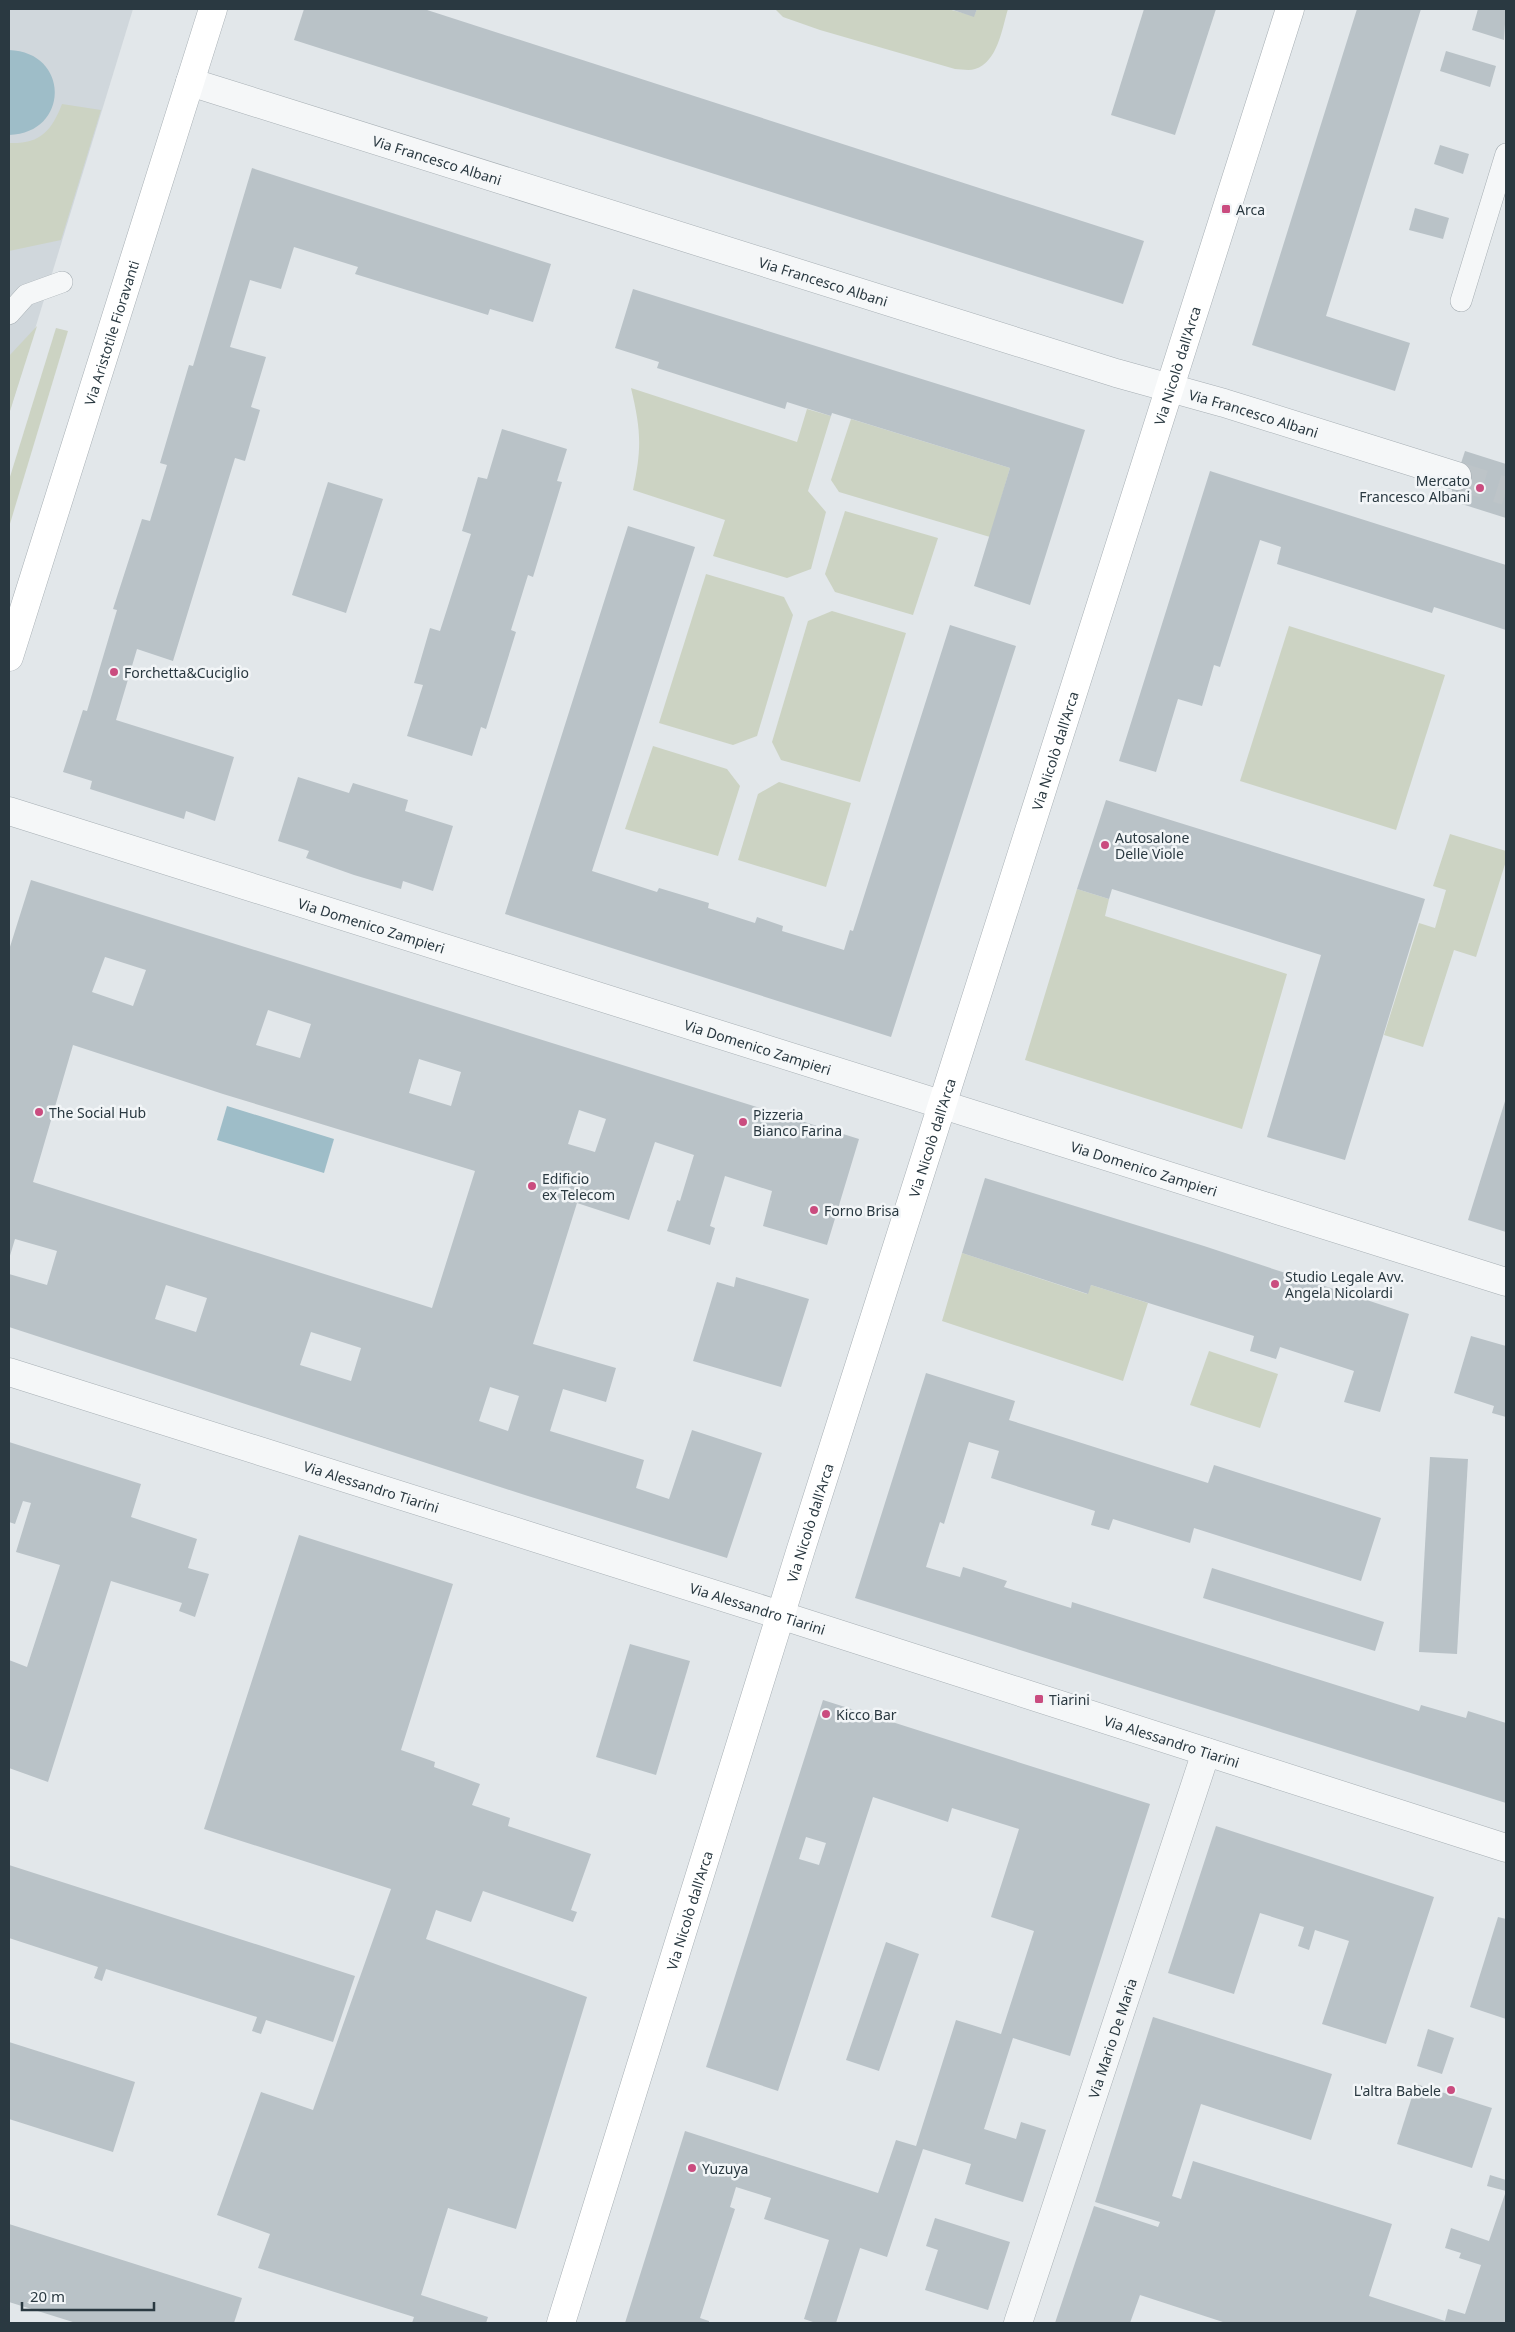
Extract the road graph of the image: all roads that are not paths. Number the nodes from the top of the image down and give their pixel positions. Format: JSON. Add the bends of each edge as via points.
{"nodes":[{"id":1,"x":213,"y":9,"type":"edge"},
{"id":2,"x":1290,"y":9,"type":"edge"},
{"id":3,"x":190,"y":82,"type":"junction"},
{"id":4,"x":1506,"y":154,"type":"edge"},
{"id":5,"x":62,"y":282,"type":"dead end"},
{"id":6,"x":1461,"y":301,"type":"dead end"},
{"id":7,"x":9,"y":314,"type":"edge"},
{"id":8,"x":1169,"y":388,"type":"junction"},
{"id":9,"x":1457,"y":476,"type":"tunnel mouth"},
{"id":10,"x":9,"y":657,"type":"edge"},
{"id":11,"x":9,"y":811,"type":"edge"},
{"id":12,"x":942,"y":1105,"type":"junction"},
{"id":13,"x":1506,"y":1282,"type":"edge"},
{"id":14,"x":9,"y":1372,"type":"edge"},
{"id":15,"x":780,"y":1615,"type":"junction"},
{"id":16,"x":1206,"y":1752,"type":"junction"},
{"id":17,"x":1506,"y":1848,"type":"edge"},
{"id":18,"x":561,"y":2323,"type":"edge"},
{"id":19,"x":1018,"y":2323,"type":"edge"}],
"edges":[{"from":1,"to":3,"type":"street","name":"Via Aristotile Fioravanti"},
{"from":2,"to":8,"type":"street","name":"Via Nicolò dall'Arca"},
{"from":3,"to":8,"type":"street","name":"Via Francesco Albani"},
{"from":3,"to":10,"type":"street","name":"Via Aristotile Fioravanti"},
{"from":4,"to":6,"type":"lane"},
{"from":5,"to":7,"type":"lane","via":[[26,295]]},
{"from":8,"to":9,"type":"street","name":"Via Francesco Albani"},
{"from":8,"to":12,"type":"street","name":"Via Nicolò dall'Arca"},
{"from":11,"to":12,"type":"street","name":"Via Domenico Zampieri"},
{"from":12,"to":13,"type":"street","name":"Via Domenico Zampieri"},
{"from":12,"to":15,"type":"street","name":"Via Nicolò dall'Arca"},
{"from":14,"to":15,"type":"street","name":"Via Alessandro Tiarini"},
{"from":15,"to":16,"type":"street","name":"Via Alessandro Tiarini"},
{"from":15,"to":18,"type":"street","name":"Via Nicolò dall'Arca"},
{"from":16,"to":17,"type":"street","name":"Via Alessandro Tiarini"},
{"from":16,"to":19,"type":"street","name":"Via Mario De Maria"}]}
